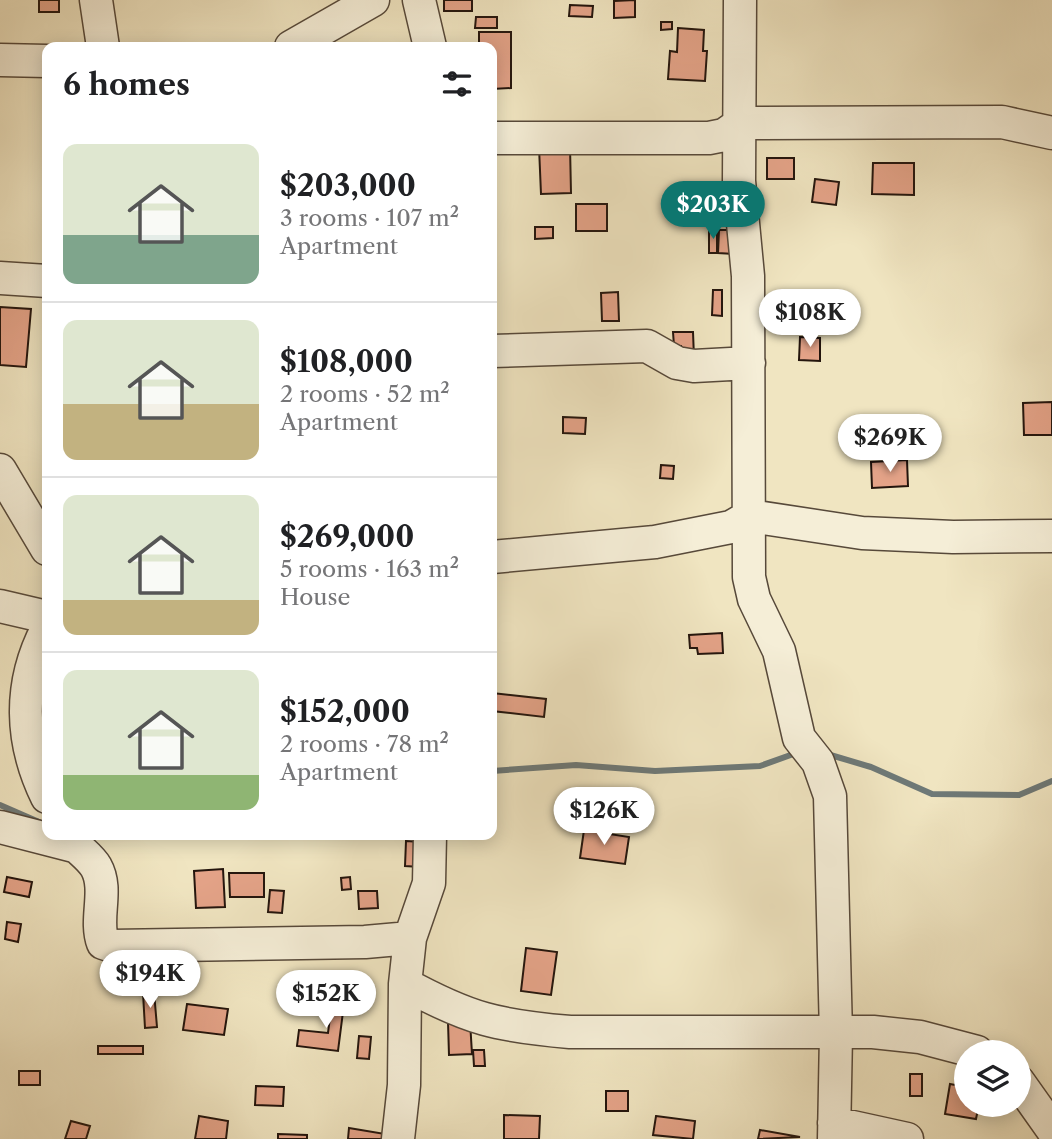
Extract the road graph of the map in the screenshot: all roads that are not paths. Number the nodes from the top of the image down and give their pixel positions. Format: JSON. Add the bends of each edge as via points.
{"nodes":[{"id":1,"x":96,"y":0,"type":"edge"},
{"id":2,"x":373,"y":0,"type":"edge"},
{"id":3,"x":419,"y":0,"type":"edge"},
{"id":4,"x":740,"y":0,"type":"edge"},
{"id":5,"x":102,"y":42,"type":"edge"},
{"id":6,"x":300,"y":42,"type":"edge"},
{"id":7,"x":429,"y":42,"type":"edge"},
{"id":8,"x":0,"y":60,"type":"edge"},
{"id":9,"x":42,"y":61,"type":"edge"},
{"id":10,"x":741,"y":123,"type":"junction"},
{"id":11,"x":1052,"y":133,"type":"edge"},
{"id":12,"x":497,"y":138,"type":"edge"},
{"id":13,"x":0,"y":278,"type":"edge"},
{"id":14,"x":42,"y":281,"type":"edge"},
{"id":15,"x":497,"y":351,"type":"edge"},
{"id":16,"x":750,"y":363,"type":"junction"},
{"id":17,"x":0,"y":470,"type":"edge"},
{"id":18,"x":750,"y":516,"type":"junction"},
{"id":19,"x":1052,"y":536,"type":"edge"},
{"id":20,"x":42,"y":541,"type":"edge"},
{"id":21,"x":497,"y":557,"type":"edge"},
{"id":22,"x":0,"y":606,"type":"edge"},
{"id":23,"x":42,"y":616,"type":"edge"},
{"id":24,"x":42,"y":641,"type":"edge"},
{"id":25,"x":42,"y":786,"type":"edge"},
{"id":26,"x":0,"y":827,"type":"edge"},
{"id":27,"x":42,"y":835,"type":"edge"},
{"id":28,"x":431,"y":840,"type":"edge"},
{"id":29,"x":71,"y":841,"type":"edge"},
{"id":30,"x":410,"y":938,"type":"junction"},
{"id":31,"x":405,"y":984,"type":"junction"},
{"id":32,"x":836,"y":1034,"type":"junction"},
{"id":33,"x":954,"y":1046,"type":"edge"},
{"id":34,"x":1031,"y":1099,"type":"edge"},
{"id":35,"x":1052,"y":1129,"type":"edge"},
{"id":36,"x":834,"y":1131,"type":"edge"},
{"id":37,"x":398,"y":1139,"type":"edge"},
{"id":38,"x":907,"y":1139,"type":"edge"}],
"edges":[{"from":1,"to":5,"type":"street"},
{"from":2,"to":6,"type":"street"},
{"from":3,"to":7,"type":"street"},
{"from":4,"to":10,"type":"street"},
{"from":8,"to":9,"type":"street"},
{"from":10,"to":11,"type":"street","via":[[1002,122]]},
{"from":10,"to":12,"type":"street","via":[[724,135],[709,138]]},
{"from":10,"to":16,"type":"street","via":[[739,181],[747,243]]},
{"from":13,"to":14,"type":"street"},
{"from":15,"to":16,"type":"street","via":[[648,346],[677,363],[694,366]]},
{"from":16,"to":18,"type":"street"},
{"from":17,"to":20,"type":"street"},
{"from":18,"to":19,"type":"street","via":[[862,533]]},
{"from":18,"to":21,"type":"street","via":[[731,527],[655,542]]},
{"from":18,"to":32,"type":"street","via":[[749,577],[754,599],[779,651],[799,738],[818,762],[830,796]]},
{"from":22,"to":23,"type":"street"},
{"from":24,"to":25,"type":"street","via":[[29,673],[27,719],[28,754]]},
{"from":26,"to":27,"type":"street"},
{"from":28,"to":30,"type":"street","via":[[429,883]]},
{"from":29,"to":30,"type":"street","via":[[97,868],[101,895],[98,930],[103,943],[112,946]]},
{"from":30,"to":31,"type":"street"},
{"from":31,"to":32,"type":"street","via":[[476,1019],[520,1028]]},
{"from":31,"to":37,"type":"street","via":[[404,1085]]},
{"from":32,"to":33,"type":"street","via":[[873,1032]]},
{"from":32,"to":36,"type":"street"},
{"from":34,"to":35,"type":"street"},
{"from":36,"to":38,"type":"street"}]}
